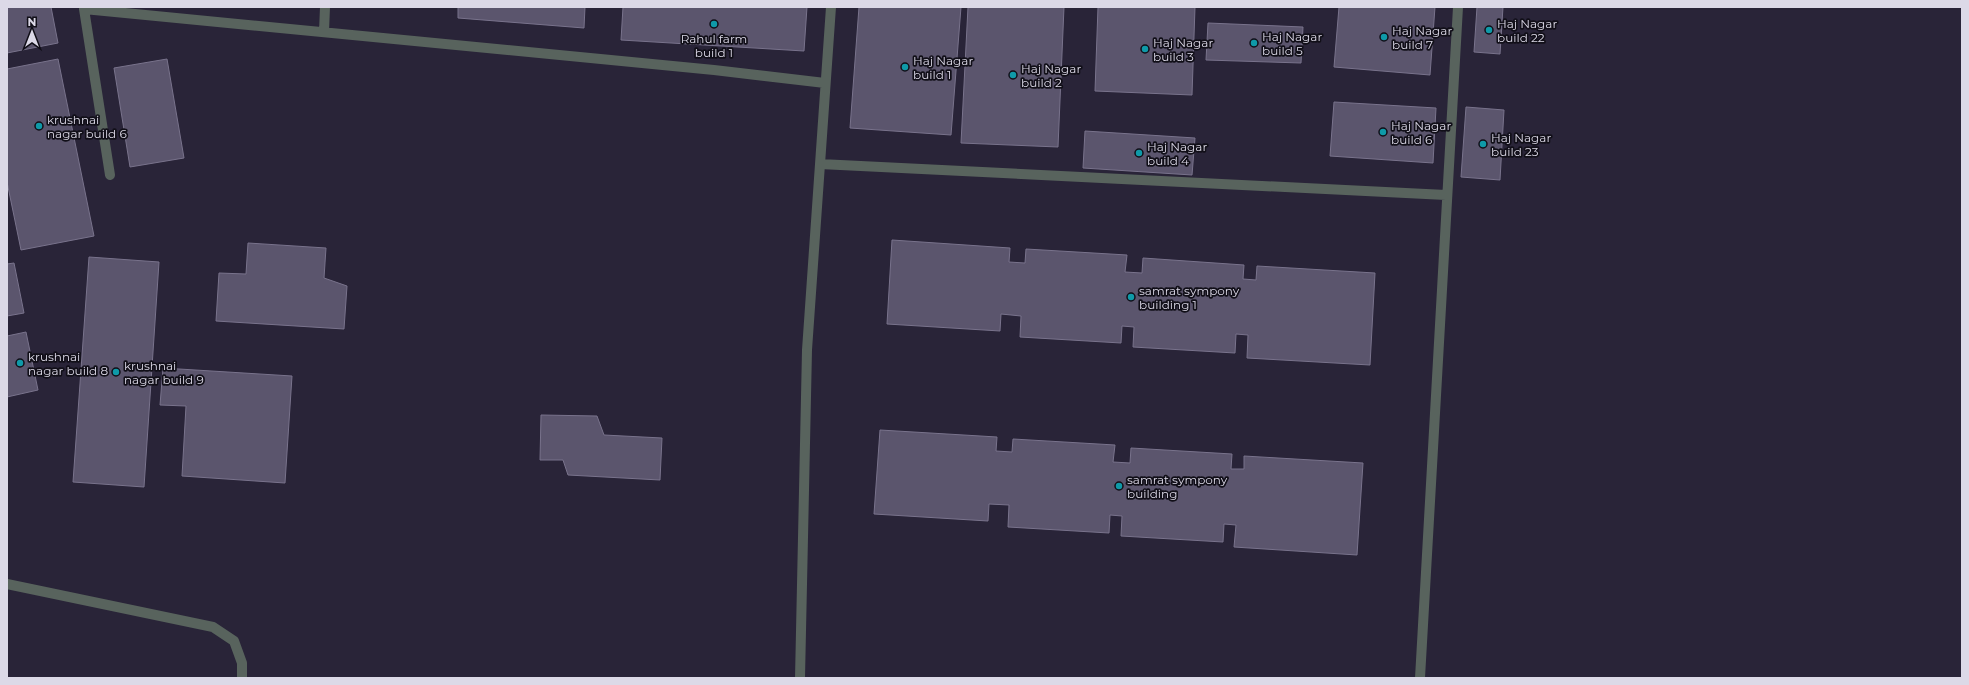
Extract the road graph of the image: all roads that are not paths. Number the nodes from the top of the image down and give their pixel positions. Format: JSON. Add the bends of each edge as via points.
{"nodes":[{"id":1,"x":325,"y":7,"type":"edge"},
{"id":2,"x":831,"y":7,"type":"edge"},
{"id":3,"x":1458,"y":7,"type":"edge"},
{"id":4,"x":84,"y":8,"type":"edge"},
{"id":5,"x":324,"y":32,"type":"junction"},
{"id":6,"x":826,"y":83,"type":"junction"},
{"id":7,"x":820,"y":164,"type":"junction"},
{"id":8,"x":110,"y":175,"type":"dead end"},
{"id":9,"x":1446,"y":195,"type":"junction"},
{"id":10,"x":7,"y":584,"type":"edge"},
{"id":11,"x":242,"y":678,"type":"edge"},
{"id":12,"x":800,"y":678,"type":"edge"},
{"id":13,"x":1420,"y":678,"type":"edge"}],
"edges":[{"from":1,"to":5,"type":"street"},
{"from":2,"to":6,"type":"street"},
{"from":3,"to":9,"type":"street"},
{"from":4,"to":5,"type":"street"},
{"from":4,"to":8,"type":"street"},
{"from":5,"to":6,"type":"street"},
{"from":6,"to":7,"type":"street"},
{"from":7,"to":9,"type":"street"},
{"from":7,"to":12,"type":"street","via":[[807,350]]},
{"from":9,"to":13,"type":"street"},
{"from":10,"to":11,"type":"street","via":[[214,627],[234,641],[242,663]]}]}
